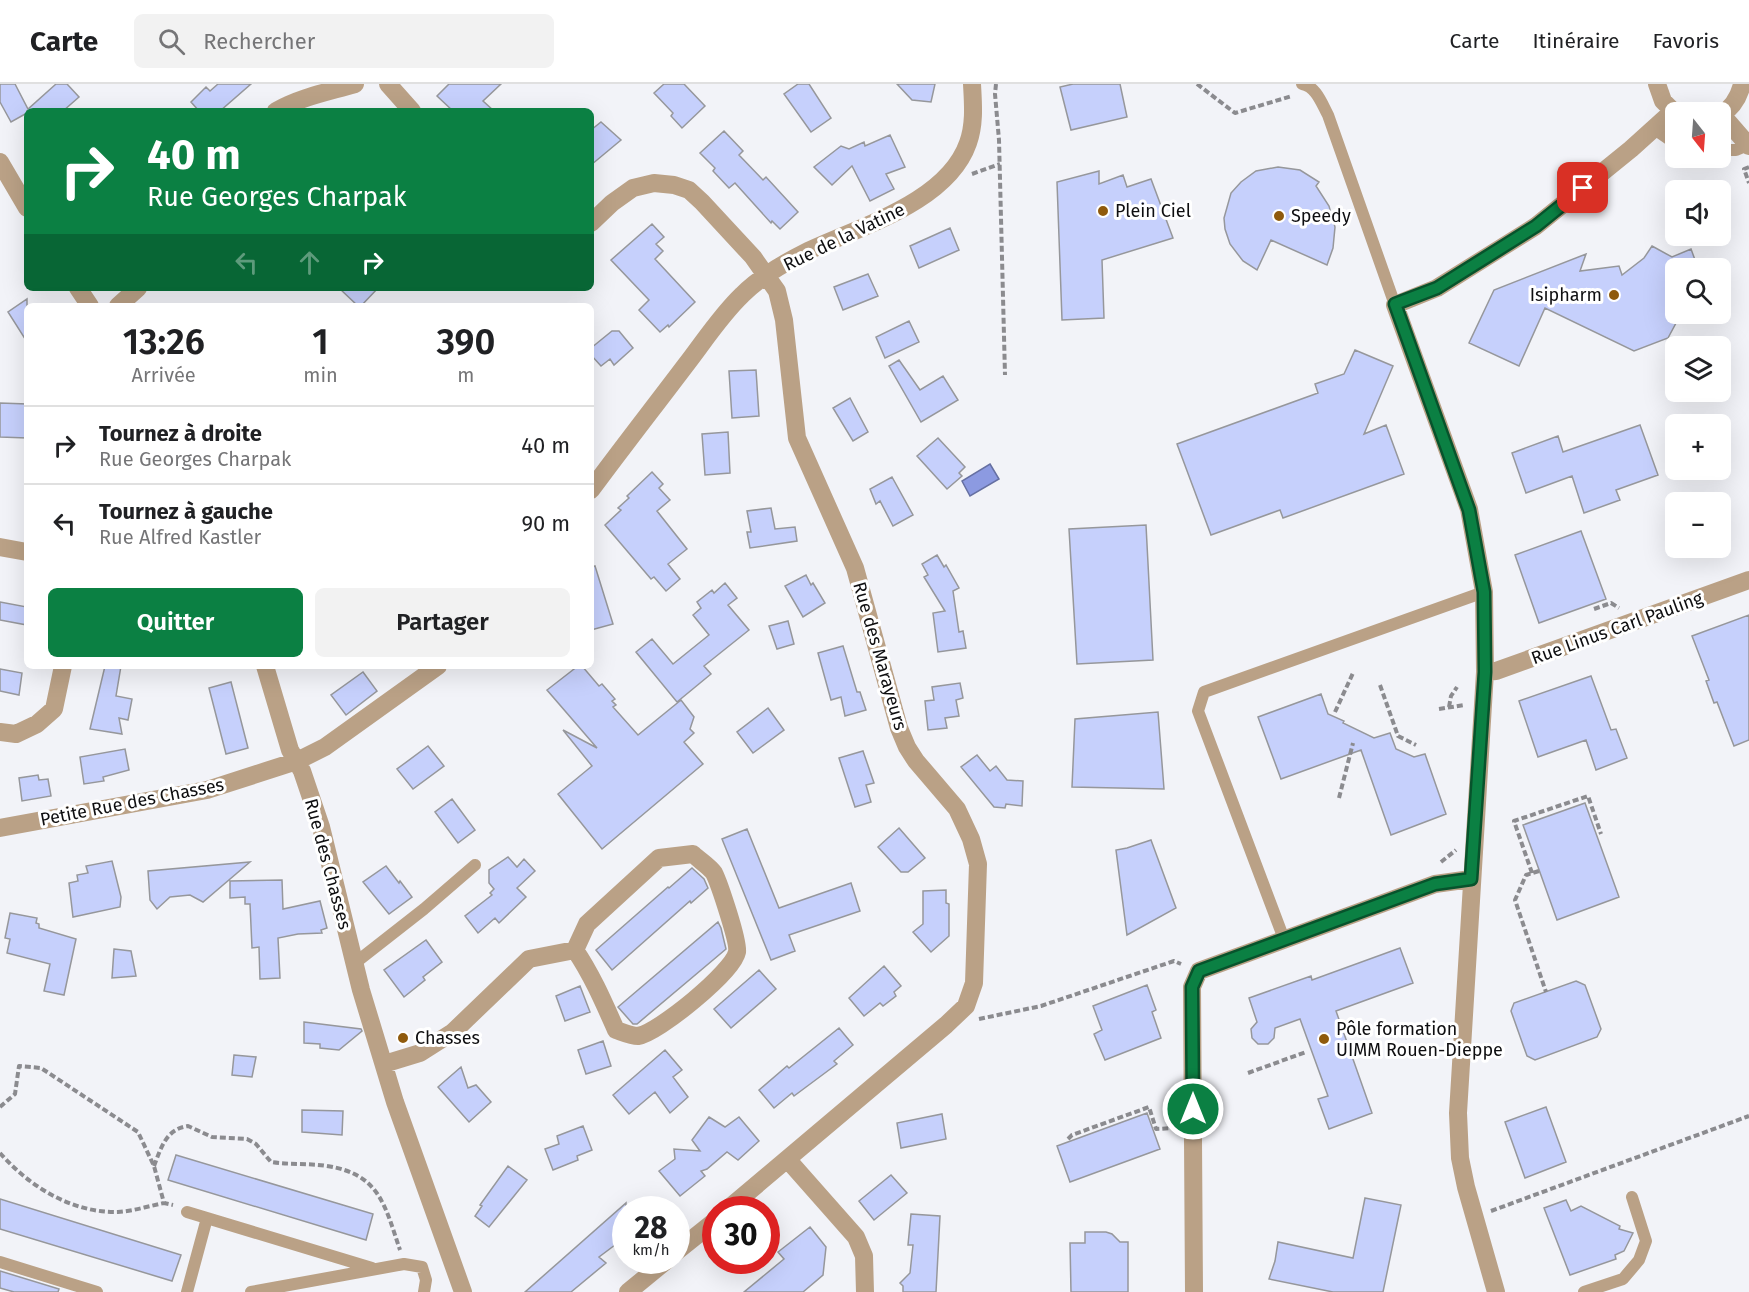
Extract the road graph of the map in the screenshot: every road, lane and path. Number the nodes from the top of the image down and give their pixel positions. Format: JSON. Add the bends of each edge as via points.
{"nodes":[{"id":1,"x":355,"y":84,"type":"edge"},
{"id":2,"x":388,"y":84,"type":"edge"},
{"id":3,"x":972,"y":84,"type":"edge"},
{"id":4,"x":996,"y":84,"type":"edge"},
{"id":5,"x":1197,"y":84,"type":"edge"},
{"id":6,"x":1657,"y":84,"type":"edge"},
{"id":7,"x":1742,"y":84,"type":"edge"},
{"id":8,"x":1307,"y":87,"type":"edge"},
{"id":9,"x":1665,"y":103,"type":"edge"},
{"id":10,"x":1731,"y":107,"type":"edge"},
{"id":11,"x":282,"y":108,"type":"edge"},
{"id":12,"x":409,"y":108,"type":"edge"},
{"id":13,"x":1665,"y":119,"type":"edge"},
{"id":14,"x":1731,"y":126,"type":"edge"},
{"id":15,"x":1653,"y":128,"type":"junction"},
{"id":16,"x":1665,"y":136,"type":"edge"},
{"id":17,"x":1749,"y":146,"type":"edge"},
{"id":18,"x":1731,"y":150,"type":"edge"},
{"id":19,"x":0,"y":162,"type":"edge"},
{"id":20,"x":1749,"y":167,"type":"edge"},
{"id":21,"x":1749,"y":183,"type":"edge"},
{"id":22,"x":24,"y":203,"type":"edge"},
{"id":23,"x":594,"y":220,"type":"edge"},
{"id":24,"x":766,"y":276,"type":"junction"},
{"id":25,"x":135,"y":291,"type":"edge"},
{"id":26,"x":121,"y":303,"type":"edge"},
{"id":27,"x":1395,"y":304,"type":"junction"},
{"id":28,"x":1005,"y":375,"type":"dead end"},
{"id":29,"x":594,"y":486,"type":"edge"},
{"id":30,"x":0,"y":547,"type":"edge"},
{"id":31,"x":24,"y":551,"type":"edge"},
{"id":32,"x":1749,"y":580,"type":"edge"},
{"id":33,"x":1484,"y":592,"type":"junction"},
{"id":34,"x":62,"y":669,"type":"edge"},
{"id":35,"x":266,"y":669,"type":"edge"},
{"id":36,"x":434,"y":669,"type":"edge"},
{"id":37,"x":1485,"y":672,"type":"junction"},
{"id":38,"x":1353,"y":674,"type":"dead end"},
{"id":39,"x":1380,"y":685,"type":"dead end"},
{"id":40,"x":1456,"y":687,"type":"dead end"},
{"id":41,"x":1483,"y":703,"type":"junction"},
{"id":42,"x":1449,"y":707,"type":"junction"},
{"id":43,"x":1438,"y":709,"type":"dead end"},
{"id":44,"x":1335,"y":711,"type":"dead end"},
{"id":45,"x":0,"y":732,"type":"edge"},
{"id":46,"x":1353,"y":743,"type":"dead end"},
{"id":47,"x":1416,"y":745,"type":"dead end"},
{"id":48,"x":297,"y":761,"type":"junction"},
{"id":49,"x":1339,"y":798,"type":"dead end"},
{"id":50,"x":0,"y":828,"type":"edge"},
{"id":51,"x":1601,"y":834,"type":"dead end"},
{"id":52,"x":1474,"y":844,"type":"junction"},
{"id":53,"x":1436,"y":864,"type":"dead end"},
{"id":54,"x":475,"y":865,"type":"dead end"},
{"id":55,"x":1539,"y":871,"type":"dead end"},
{"id":56,"x":1532,"y":873,"type":"junction"},
{"id":57,"x":1471,"y":879,"type":"junction"},
{"id":58,"x":1284,"y":939,"type":"junction"},
{"id":59,"x":574,"y":950,"type":"junction"},
{"id":60,"x":355,"y":963,"type":"junction"},
{"id":61,"x":1183,"y":970,"type":"dead end"},
{"id":62,"x":1546,"y":992,"type":"dead end"},
{"id":63,"x":946,"y":1025,"type":"junction"},
{"id":64,"x":1306,"y":1052,"type":"dead end"},
{"id":65,"x":384,"y":1064,"type":"junction"},
{"id":66,"x":1248,"y":1072,"type":"dead end"},
{"id":67,"x":0,"y":1107,"type":"edge"},
{"id":68,"x":1749,"y":1116,"type":"edge"},
{"id":69,"x":1177,"y":1119,"type":"dead end"},
{"id":70,"x":1068,"y":1139,"type":"dead end"},
{"id":71,"x":0,"y":1153,"type":"edge"},
{"id":72,"x":788,"y":1160,"type":"junction"},
{"id":73,"x":154,"y":1166,"type":"junction"},
{"id":74,"x":744,"y":1196,"type":"edge"},
{"id":75,"x":1632,"y":1197,"type":"dead end"},
{"id":76,"x":164,"y":1203,"type":"junction"},
{"id":77,"x":187,"y":1212,"type":"joint"},
{"id":78,"x":1474,"y":1217,"type":"junction"},
{"id":79,"x":207,"y":1218,"type":"junction"},
{"id":80,"x":702,"y":1231,"type":"edge"},
{"id":81,"x":690,"y":1241,"type":"edge"},
{"id":82,"x":0,"y":1262,"type":"edge"},
{"id":83,"x":404,"y":1264,"type":"junction"},
{"id":84,"x":376,"y":1269,"type":"junction"},
{"id":85,"x":650,"y":1274,"type":"edge"},
{"id":86,"x":97,"y":1292,"type":"edge"},
{"id":87,"x":187,"y":1292,"type":"edge"},
{"id":88,"x":251,"y":1292,"type":"edge"},
{"id":89,"x":424,"y":1292,"type":"edge"},
{"id":90,"x":464,"y":1292,"type":"edge"},
{"id":91,"x":628,"y":1292,"type":"edge"},
{"id":92,"x":866,"y":1292,"type":"edge"},
{"id":93,"x":1194,"y":1292,"type":"edge"},
{"id":94,"x":1496,"y":1292,"type":"edge"},
{"id":95,"x":1584,"y":1292,"type":"edge"}],
"edges":[{"from":1,"to":11,"type":"street"},
{"from":2,"to":12,"type":"street"},
{"from":3,"to":24,"type":"street","name":"Rue de la Vatine","via":[[968,144],[940,183],[912,204],[805,253]]},
{"from":4,"to":28,"type":"path"},
{"from":5,"to":8,"type":"path","via":[[1235,113]]},
{"from":6,"to":9,"type":"street"},
{"from":7,"to":10,"type":"street"},
{"from":8,"to":27,"type":"lane","via":[[1328,115]]},
{"from":13,"to":15,"type":"street"},
{"from":14,"to":17,"type":"street"},
{"from":15,"to":16,"type":"lane"},
{"from":15,"to":27,"type":"street","via":[[1536,226],[1437,288]]},
{"from":17,"to":18,"type":"lane"},
{"from":19,"to":22,"type":"street"},
{"from":20,"to":21,"type":"path","via":[[1744,169]]},
{"from":23,"to":24,"type":"street","name":"Rue des Marayeurs","via":[[633,188],[654,183],[674,185],[689,190],[702,202]]},
{"from":24,"to":29,"type":"street","name":"Rue de la Vatine","via":[[742,295],[716,326]]},
{"from":24,"to":63,"type":"street","name":"Rue des Marayeurs","via":[[777,291],[784,320],[797,438],[855,568],[899,728],[916,761],[957,809],[978,864],[974,983],[966,1006]]},
{"from":25,"to":26,"type":"street"},
{"from":27,"to":33,"type":"street","via":[[1469,510]]},
{"from":30,"to":31,"type":"street"},
{"from":32,"to":37,"type":"street","name":"Rue Linus Carl Pauling"},
{"from":33,"to":37,"type":"street"},
{"from":33,"to":58,"type":"lane","via":[[1204,692],[1198,711]]},
{"from":34,"to":45,"type":"street","via":[[54,709],[37,724],[16,734]]},
{"from":35,"to":48,"type":"street","name":"Rue des Chasses","via":[[290,750]]},
{"from":36,"to":48,"type":"street","via":[[325,747]]},
{"from":37,"to":41,"type":"street"},
{"from":38,"to":44,"type":"path"},
{"from":39,"to":47,"type":"path","via":[[1398,736]]},
{"from":40,"to":42,"type":"path"},
{"from":41,"to":42,"type":"path"},
{"from":41,"to":52,"type":"street"},
{"from":42,"to":43,"type":"path"},
{"from":46,"to":49,"type":"path"},
{"from":48,"to":50,"type":"street","name":"Petite Rue des Chasses","via":[[207,790]]},
{"from":48,"to":60,"type":"street","name":"Rue des Chasses","via":[[321,827]]},
{"from":51,"to":56,"type":"path","via":[[1588,796],[1514,821]]},
{"from":52,"to":53,"type":"path","via":[[1462,844]]},
{"from":52,"to":57,"type":"street"},
{"from":54,"to":60,"type":"lane"},
{"from":55,"to":56,"type":"path"},
{"from":56,"to":62,"type":"path","via":[[1526,875],[1515,900]]},
{"from":57,"to":58,"type":"street","via":[[1435,884]]},
{"from":57,"to":78,"type":"street","via":[[1458,1113],[1460,1158]]},
{"from":58,"to":93,"type":"street","via":[[1199,971],[1192,987]]},
{"from":59,"to":59,"type":"street","via":[[616,1030],[636,1036],[654,1031],[697,997],[731,966],[738,951],[713,872],[693,854],[659,858],[587,924]]},
{"from":59,"to":65,"type":"street","via":[[529,959],[453,1032],[420,1053]]},
{"from":60,"to":65,"type":"street","name":"Rue des Chasses"},
{"from":61,"to":63,"type":"path","via":[[1187,966],[1174,961],[1041,1006]]},
{"from":63,"to":72,"type":"street","name":"Rue des Marayeurs"},
{"from":64,"to":66,"type":"path"},
{"from":65,"to":90,"type":"street","name":"Rue des Chasses"},
{"from":67,"to":73,"type":"path","via":[[15,1094],[19,1066],[41,1068],[138,1132]]},
{"from":68,"to":78,"type":"path"},
{"from":69,"to":70,"type":"path","via":[[1177,1128],[1156,1129],[1149,1107]]},
{"from":71,"to":76,"type":"path","via":[[37,1186],[72,1205],[92,1211],[121,1212]]},
{"from":72,"to":74,"type":"street","name":"Rue des Marayeurs"},
{"from":72,"to":92,"type":"street","via":[[856,1237],[864,1256]]},
{"from":73,"to":76,"type":"path"},
{"from":73,"to":83,"type":"path","via":[[172,1131],[188,1126],[212,1137],[247,1139],[271,1162],[348,1170],[377,1191]]},
{"from":75,"to":95,"type":"lane","via":[[1646,1241],[1639,1260],[1623,1279]]},
{"from":76,"to":77,"type":"path"},
{"from":77,"to":79,"type":"lane"},
{"from":78,"to":94,"type":"street"},
{"from":79,"to":84,"type":"lane"},
{"from":79,"to":87,"type":"lane"},
{"from":80,"to":81,"type":"street"},
{"from":82,"to":86,"type":"lane"},
{"from":83,"to":84,"type":"lane"},
{"from":83,"to":89,"type":"lane","via":[[422,1267]]},
{"from":84,"to":88,"type":"lane"},
{"from":85,"to":91,"type":"street"}]}
